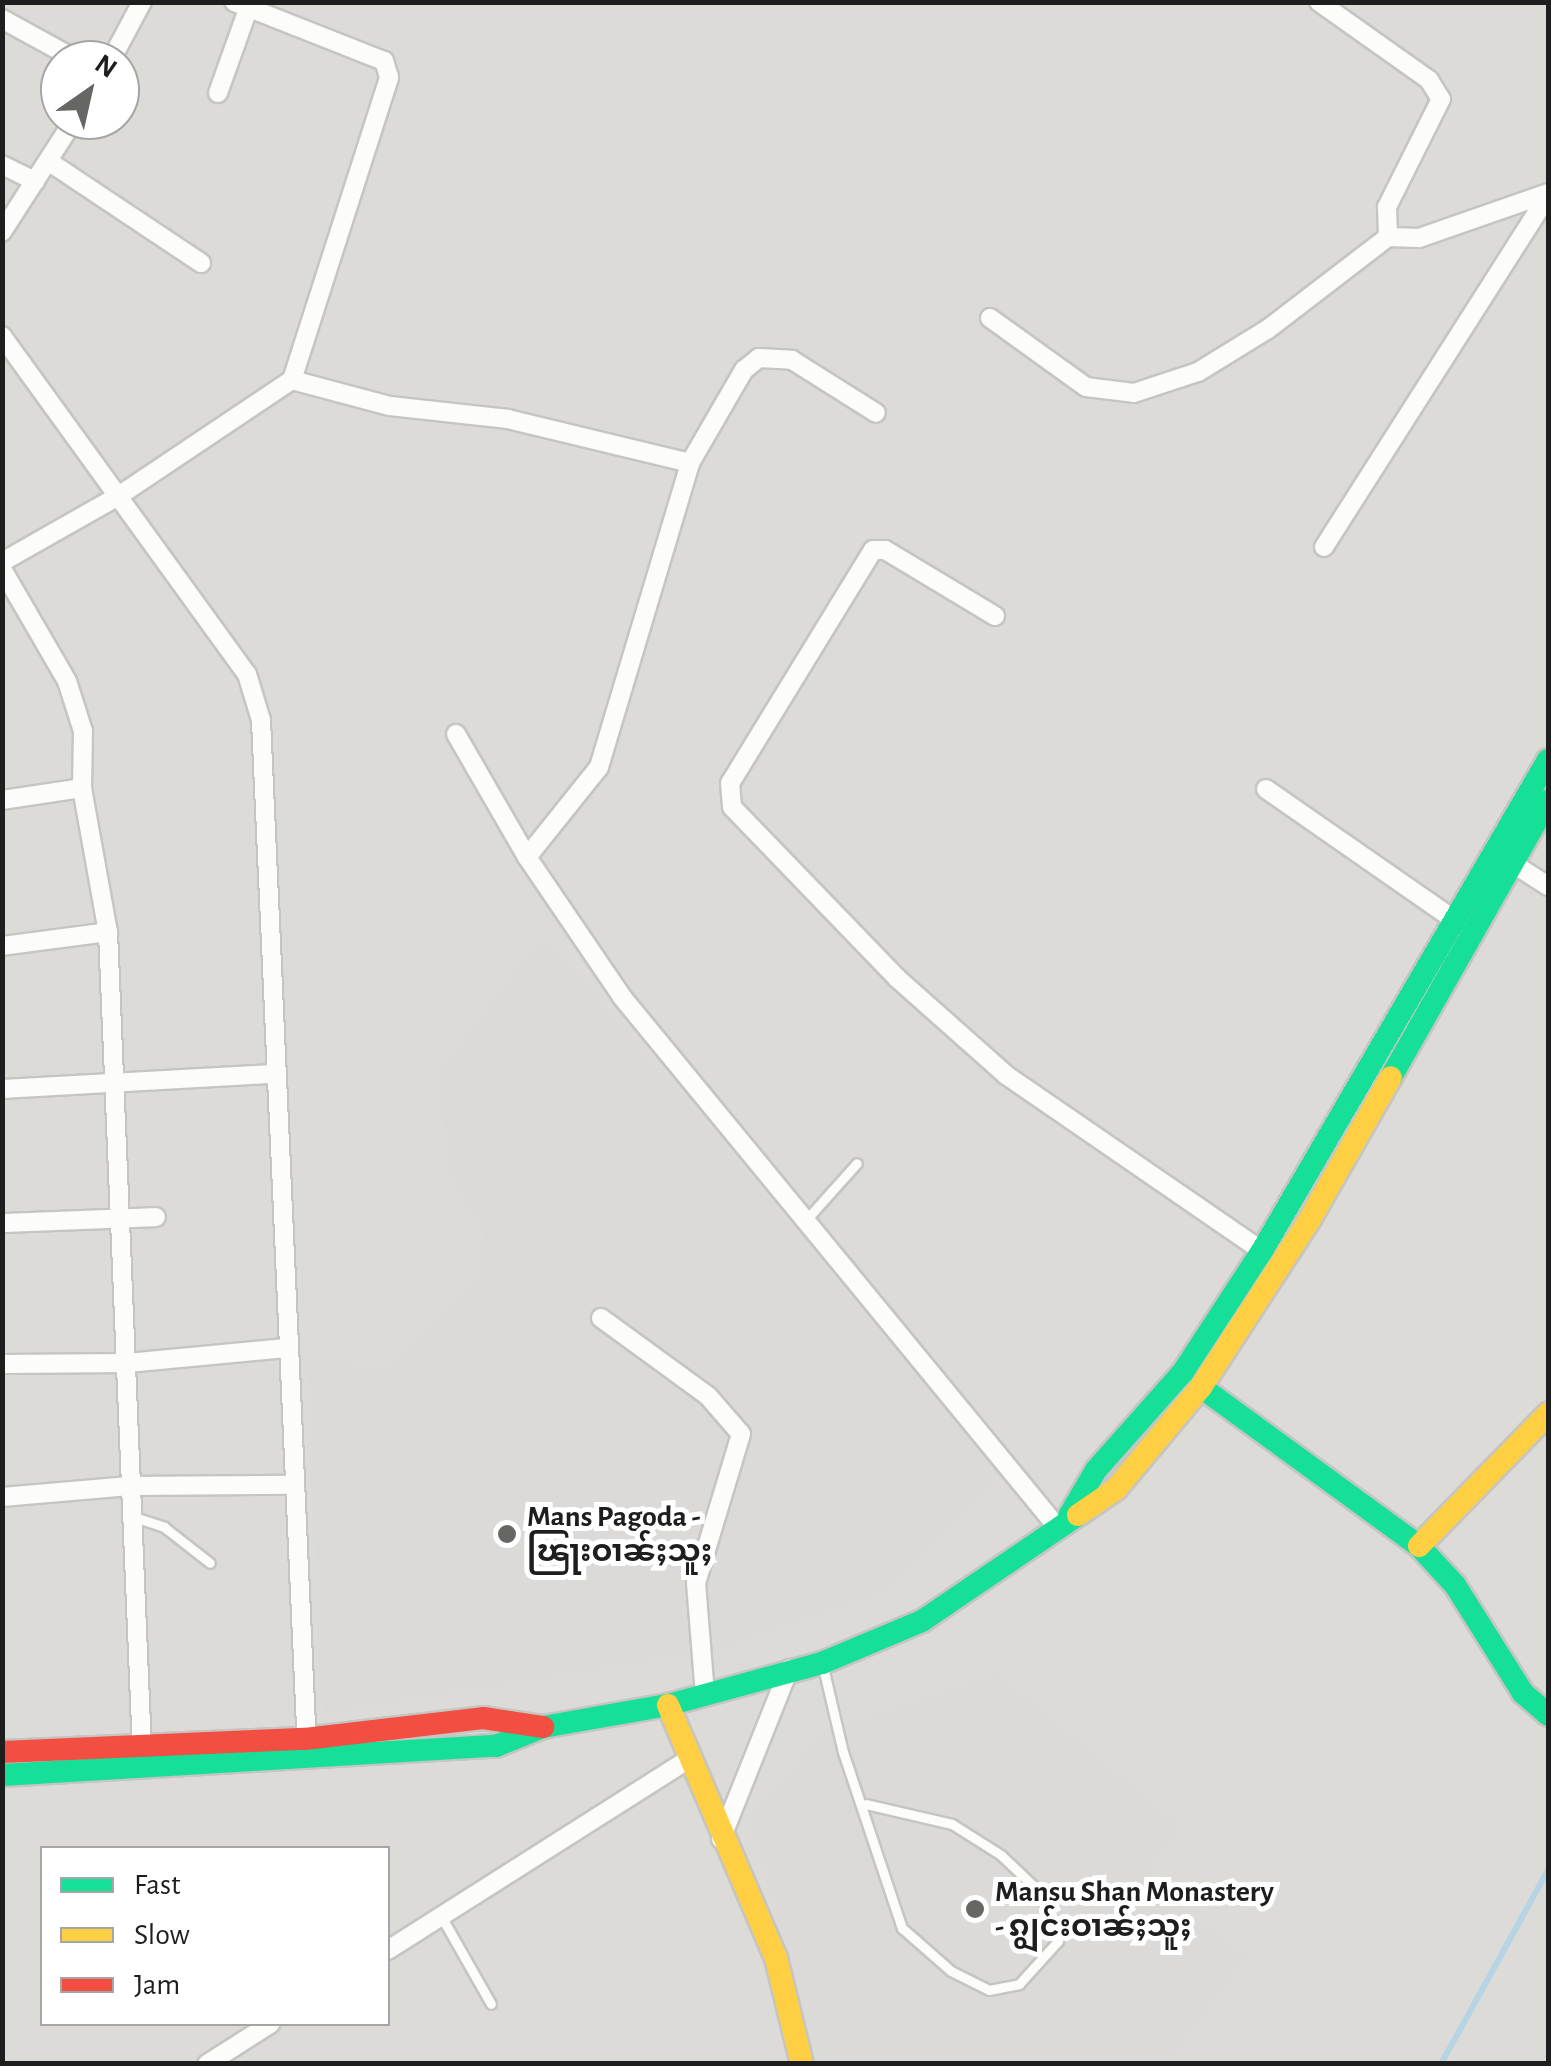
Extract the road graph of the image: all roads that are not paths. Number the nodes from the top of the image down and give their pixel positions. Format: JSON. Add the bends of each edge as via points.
{"nodes":[{"id":1,"x":142,"y":2,"type":"edge"},
{"id":2,"x":1319,"y":2,"type":"edge"},
{"id":3,"x":241,"y":6,"type":"edge"},
{"id":4,"x":2,"y":18,"type":"edge"},
{"id":5,"x":41,"y":40,"type":"edge"},
{"id":6,"x":122,"y":40,"type":"edge"},
{"id":7,"x":218,"y":93,"type":"dead end"},
{"id":8,"x":61,"y":140,"type":"edge"},
{"id":9,"x":48,"y":161,"type":"junction"},
{"id":10,"x":2,"y":164,"type":"edge"},
{"id":11,"x":35,"y":182,"type":"junction"},
{"id":12,"x":1548,"y":194,"type":"edge"},
{"id":13,"x":2,"y":232,"type":"edge"},
{"id":14,"x":1388,"y":237,"type":"junction"},
{"id":15,"x":201,"y":263,"type":"dead end"},
{"id":16,"x":990,"y":318,"type":"dead end"},
{"id":17,"x":2,"y":336,"type":"edge"},
{"id":18,"x":292,"y":380,"type":"junction"},
{"id":19,"x":876,"y":412,"type":"dead end"},
{"id":20,"x":690,"y":463,"type":"junction"},
{"id":21,"x":120,"y":495,"type":"junction"},
{"id":22,"x":1324,"y":547,"type":"dead end"},
{"id":23,"x":2,"y":565,"type":"edge"},
{"id":24,"x":995,"y":616,"type":"dead end"},
{"id":25,"x":456,"y":734,"type":"dead end"},
{"id":26,"x":1548,"y":760,"type":"edge"},
{"id":27,"x":82,"y":788,"type":"junction"},
{"id":28,"x":1266,"y":789,"type":"dead end"},
{"id":29,"x":2,"y":800,"type":"edge"},
{"id":30,"x":1548,"y":801,"type":"edge"},
{"id":31,"x":528,"y":857,"type":"junction"},
{"id":32,"x":1512,"y":863,"type":"junction"},
{"id":33,"x":1548,"y":886,"type":"edge"},
{"id":34,"x":1453,"y":919,"type":"junction"},
{"id":35,"x":108,"y":932,"type":"junction"},
{"id":36,"x":2,"y":946,"type":"edge"},
{"id":37,"x":273,"y":1074,"type":"junction"},
{"id":38,"x":117,"y":1086,"type":"junction"},
{"id":39,"x":2,"y":1089,"type":"edge"},
{"id":40,"x":857,"y":1163,"type":"dead end"},
{"id":41,"x":122,"y":1216,"type":"junction"},
{"id":42,"x":156,"y":1217,"type":"dead end"},
{"id":43,"x":806,"y":1220,"type":"junction"},
{"id":44,"x":2,"y":1223,"type":"edge"},
{"id":45,"x":1262,"y":1251,"type":"junction"},
{"id":46,"x":601,"y":1318,"type":"dead end"},
{"id":47,"x":286,"y":1348,"type":"junction"},
{"id":48,"x":127,"y":1363,"type":"junction"},
{"id":49,"x":2,"y":1364,"type":"edge"},
{"id":50,"x":1201,"y":1387,"type":"junction"},
{"id":51,"x":1548,"y":1414,"type":"edge"},
{"id":52,"x":293,"y":1485,"type":"junction"},
{"id":53,"x":130,"y":1486,"type":"junction"},
{"id":54,"x":2,"y":1497,"type":"edge"},
{"id":55,"x":131,"y":1516,"type":"junction"},
{"id":56,"x":1062,"y":1524,"type":"junction"},
{"id":57,"x":1420,"y":1546,"type":"junction"},
{"id":58,"x":210,"y":1562,"type":"dead end"},
{"id":59,"x":822,"y":1663,"type":"junction"},
{"id":60,"x":788,"y":1670,"type":"junction"},
{"id":61,"x":705,"y":1694,"type":"junction"},
{"id":62,"x":668,"y":1705,"type":"junction"},
{"id":63,"x":1548,"y":1714,"type":"edge"},
{"id":64,"x":142,"y":1749,"type":"junction"},
{"id":65,"x":307,"y":1749,"type":"junction"},
{"id":66,"x":2,"y":1752,"type":"edge"},
{"id":67,"x":690,"y":1758,"type":"junction"},
{"id":68,"x":2,"y":1776,"type":"edge"},
{"id":69,"x":866,"y":1804,"type":"junction"},
{"id":70,"x":721,"y":1840,"type":"junction"},
{"id":71,"x":441,"y":1916,"type":"junction"},
{"id":72,"x":390,"y":1949,"type":"edge"},
{"id":73,"x":491,"y":2004,"type":"dead end"},
{"id":74,"x":267,"y":2026,"type":"edge"},
{"id":75,"x":216,"y":2061,"type":"edge"},
{"id":76,"x":802,"y":2064,"type":"edge"}],
"edges":[{"from":1,"to":6,"type":"street"},
{"from":2,"to":14,"type":"street","via":[[1428,80],[1441,99],[1387,207]]},
{"from":3,"to":7,"type":"street"},
{"from":3,"to":18,"type":"street","via":[[384,61],[389,78]]},
{"from":4,"to":5,"type":"street"},
{"from":8,"to":9,"type":"street"},
{"from":9,"to":11,"type":"street"},
{"from":9,"to":15,"type":"street"},
{"from":10,"to":11,"type":"street"},
{"from":11,"to":13,"type":"street"},
{"from":12,"to":14,"type":"street","via":[[1419,238]]},
{"from":12,"to":22,"type":"street"},
{"from":14,"to":16,"type":"street","via":[[1198,372],[1134,393],[1086,387]]},
{"from":17,"to":21,"type":"street"},
{"from":18,"to":20,"type":"street","via":[[390,406],[508,420]]},
{"from":18,"to":21,"type":"street"},
{"from":19,"to":20,"type":"street","via":[[792,360],[759,358],[734,384]]},
{"from":20,"to":31,"type":"street","via":[[599,766]]},
{"from":21,"to":23,"type":"street"},
{"from":21,"to":37,"type":"street","via":[[248,674],[261,720]]},
{"from":23,"to":27,"type":"street","via":[[67,681],[83,731]]},
{"from":24,"to":45,"type":"street","via":[[885,550],[874,550],[730,784],[732,806],[898,979],[1006,1074]]},
{"from":25,"to":31,"type":"street"},
{"from":26,"to":34,"type":"main road"},
{"from":27,"to":29,"type":"street"},
{"from":27,"to":35,"type":"street"},
{"from":28,"to":34,"type":"street"},
{"from":30,"to":32,"type":"main road"},
{"from":31,"to":43,"type":"street","via":[[622,997]]},
{"from":32,"to":33,"type":"street"},
{"from":32,"to":50,"type":"main road","via":[[1310,1219]]},
{"from":34,"to":45,"type":"main road"},
{"from":35,"to":36,"type":"street"},
{"from":35,"to":38,"type":"street"},
{"from":37,"to":38,"type":"street"},
{"from":37,"to":47,"type":"street"},
{"from":38,"to":39,"type":"street"},
{"from":38,"to":41,"type":"street"},
{"from":40,"to":43,"type":"lane"},
{"from":41,"to":42,"type":"street"},
{"from":41,"to":44,"type":"street"},
{"from":41,"to":48,"type":"street"},
{"from":43,"to":56,"type":"street"},
{"from":45,"to":56,"type":"main road","via":[[1183,1372],[1096,1470]]},
{"from":46,"to":61,"type":"street","via":[[708,1396],[741,1434],[696,1584]]},
{"from":47,"to":48,"type":"street"},
{"from":47,"to":52,"type":"street"},
{"from":48,"to":49,"type":"street"},
{"from":48,"to":53,"type":"street"},
{"from":50,"to":56,"type":"main road","via":[[1116,1489]]},
{"from":50,"to":57,"type":"main road"},
{"from":51,"to":57,"type":"main road"},
{"from":52,"to":53,"type":"street"},
{"from":52,"to":65,"type":"street"},
{"from":53,"to":54,"type":"street"},
{"from":53,"to":55,"type":"street"},
{"from":55,"to":58,"type":"lane","via":[[164,1527]]},
{"from":55,"to":64,"type":"street"},
{"from":56,"to":59,"type":"main road","via":[[922,1620]]},
{"from":57,"to":63,"type":"main road","via":[[1455,1586],[1523,1693]]},
{"from":59,"to":60,"type":"main road"},
{"from":59,"to":69,"type":"lane","via":[[844,1752]]},
{"from":60,"to":61,"type":"main road"},
{"from":60,"to":70,"type":"street"},
{"from":61,"to":62,"type":"main road"},
{"from":62,"to":65,"type":"main road","via":[[542,1728],[496,1746]]},
{"from":62,"to":67,"type":"main road"},
{"from":64,"to":65,"type":"main road"},
{"from":64,"to":66,"type":"main road"},
{"from":65,"to":68,"type":"main road"},
{"from":67,"to":70,"type":"main road"},
{"from":67,"to":71,"type":"street"},
{"from":69,"to":69,"type":"lane","via":[[952,1824],[1002,1854],[1041,1893],[1058,1942],[1019,1984],[989,1990],[951,1971],[902,1928]]},
{"from":70,"to":76,"type":"main road","via":[[776,1958]]},
{"from":71,"to":72,"type":"street"},
{"from":71,"to":73,"type":"lane"},
{"from":74,"to":75,"type":"street"}]}
